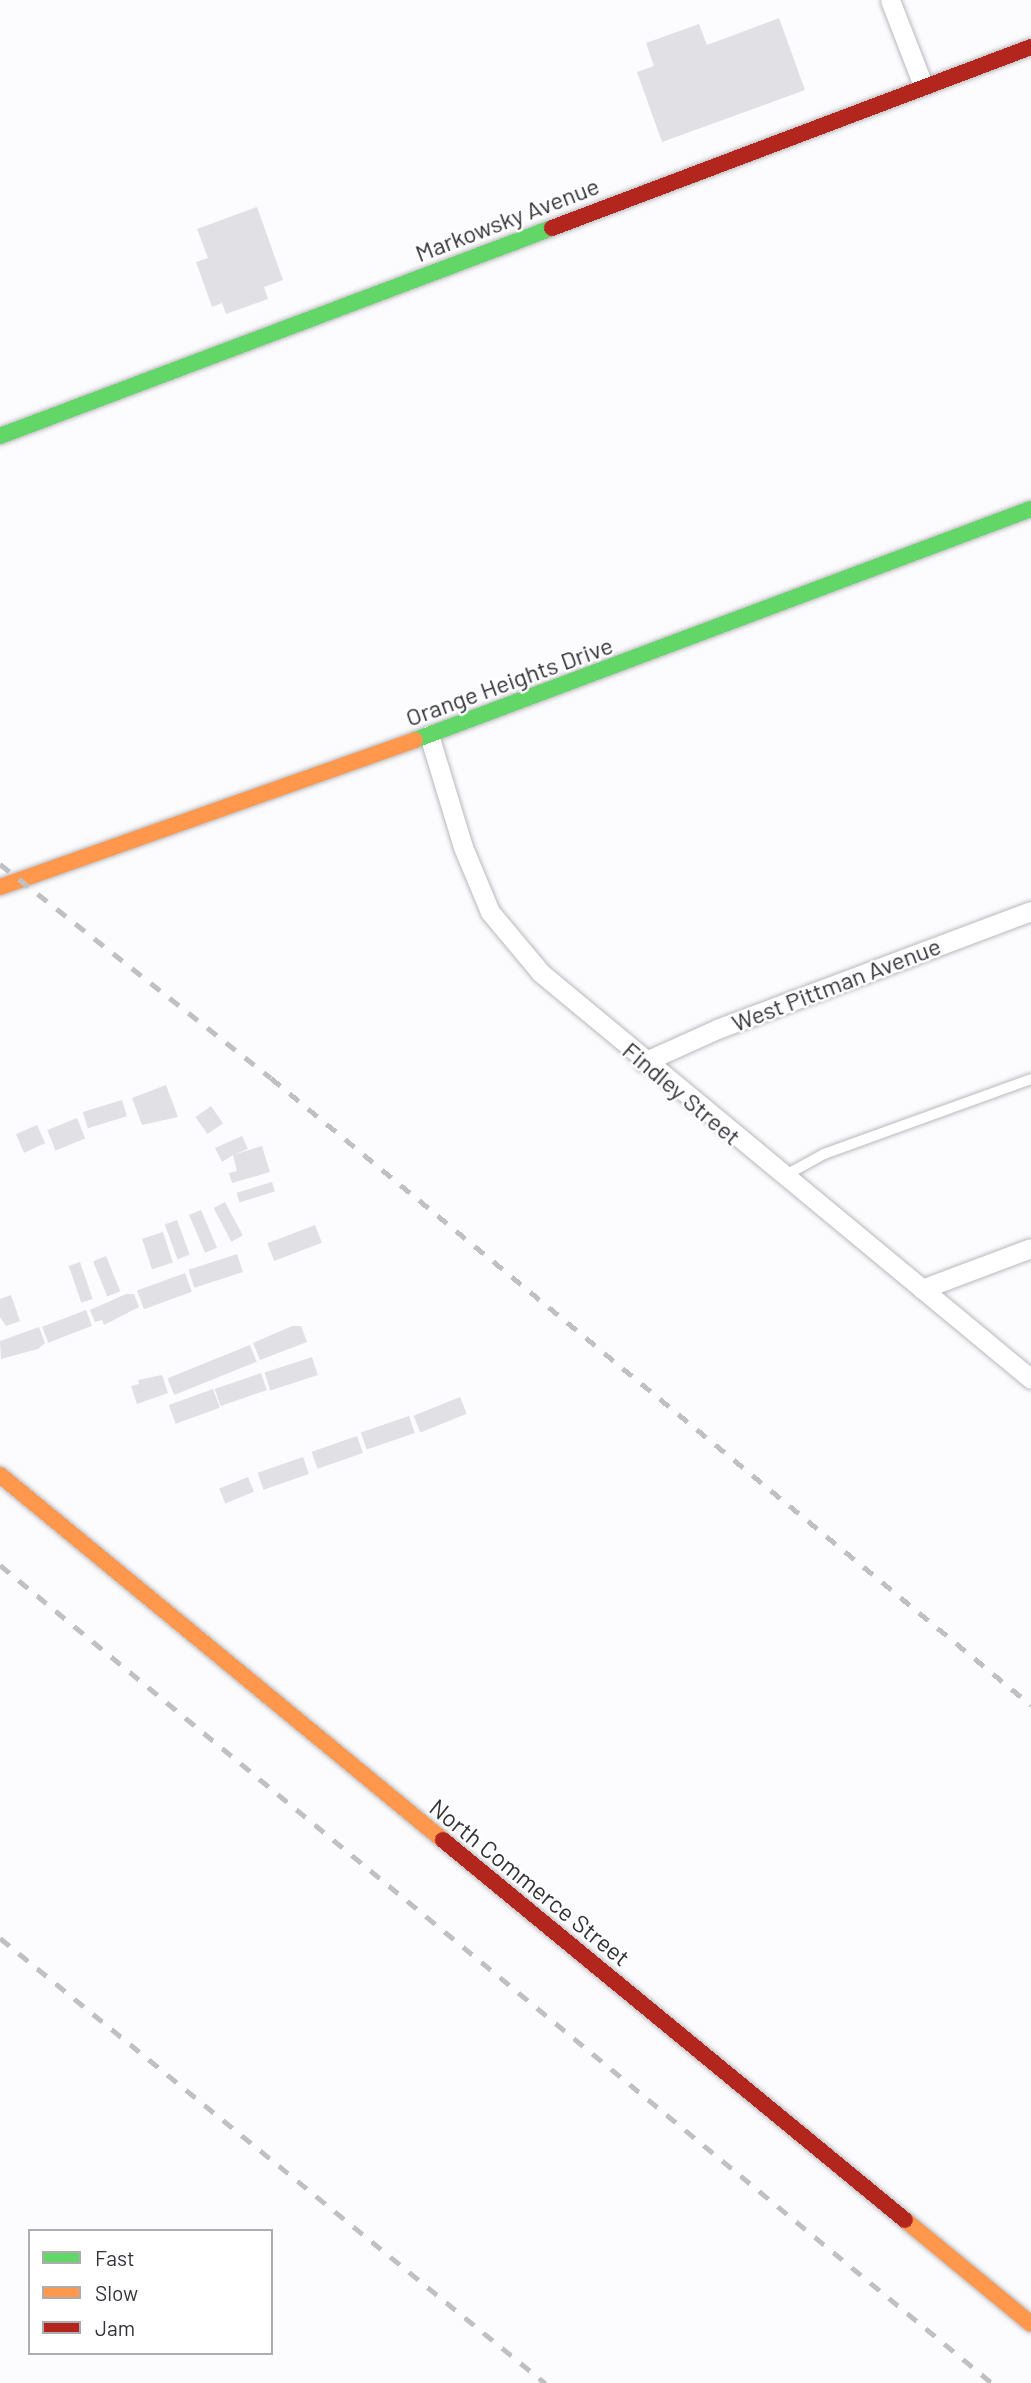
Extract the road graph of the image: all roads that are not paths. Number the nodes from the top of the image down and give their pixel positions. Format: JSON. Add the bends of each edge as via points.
{"nodes":[{"id":1,"x":891,"y":0,"type":"edge"},
{"id":2,"x":1031,"y":47,"type":"edge"},
{"id":3,"x":923,"y":85,"type":"junction"},
{"id":4,"x":0,"y":436,"type":"edge"},
{"id":5,"x":1031,"y":509,"type":"edge"},
{"id":6,"x":429,"y":735,"type":"junction"},
{"id":7,"x":0,"y":887,"type":"edge"},
{"id":8,"x":1031,"y":912,"type":"edge"},
{"id":9,"x":644,"y":1062,"type":"junction"},
{"id":10,"x":1031,"y":1079,"type":"edge"},
{"id":11,"x":784,"y":1176,"type":"junction"},
{"id":12,"x":1031,"y":1248,"type":"edge"},
{"id":13,"x":922,"y":1289,"type":"junction"},
{"id":14,"x":1031,"y":1379,"type":"edge"},
{"id":15,"x":0,"y":1475,"type":"edge"},
{"id":16,"x":1031,"y":2325,"type":"edge"}],
"edges":[{"from":1,"to":3,"type":"street"},
{"from":2,"to":3,"type":"street","name":"Markowsky Avenue"},
{"from":3,"to":4,"type":"street","name":"Markowsky Avenue"},
{"from":5,"to":6,"type":"street","name":"Orange Heights Drive"},
{"from":6,"to":7,"type":"street","name":"Orange Heights Drive"},
{"from":6,"to":9,"type":"street","name":"Findley Street","via":[[463,847],[490,912],[541,973]]},
{"from":8,"to":9,"type":"street","name":"West Pittman Avenue","via":[[717,1029]]},
{"from":9,"to":11,"type":"street","name":"Findley Street"},
{"from":10,"to":11,"type":"lane","via":[[824,1154]]},
{"from":11,"to":13,"type":"street","name":"Findley Street"},
{"from":12,"to":13,"type":"street"},
{"from":13,"to":14,"type":"street","name":"Findley Street"},
{"from":15,"to":16,"type":"street","name":"North Commerce Street"}]}
